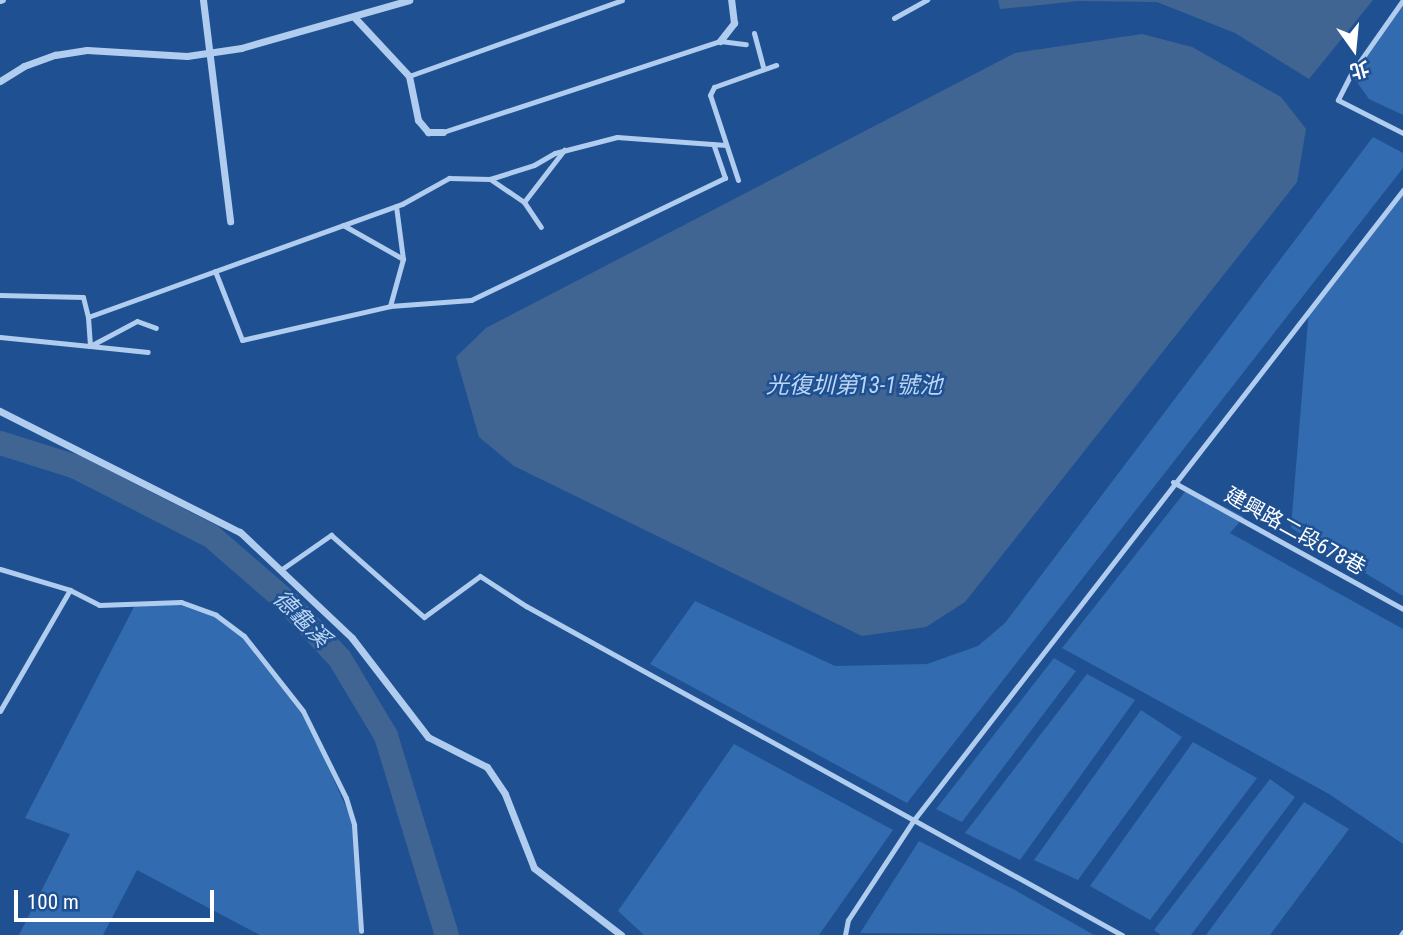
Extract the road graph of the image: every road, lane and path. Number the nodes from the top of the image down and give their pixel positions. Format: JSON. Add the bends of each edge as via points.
{"nodes":[{"id":1,"x":203,"y":0,"type":"edge"},
{"id":2,"x":408,"y":0,"type":"edge"},
{"id":3,"x":622,"y":0,"type":"edge"},
{"id":4,"x":731,"y":0,"type":"edge"},
{"id":5,"x":927,"y":0,"type":"edge"},
{"id":6,"x":1403,"y":0,"type":"edge"},
{"id":7,"x":355,"y":18,"type":"junction"},
{"id":8,"x":894,"y":18,"type":"dead end"},
{"id":9,"x":754,"y":33,"type":"dead end"},
{"id":10,"x":720,"y":41,"type":"junction"},
{"id":11,"x":746,"y":44,"type":"dead end"},
{"id":12,"x":209,"y":51,"type":"junction"},
{"id":13,"x":776,"y":65,"type":"dead end"},
{"id":14,"x":763,"y":66,"type":"junction"},
{"id":15,"x":409,"y":76,"type":"junction"},
{"id":16,"x":0,"y":81,"type":"edge"},
{"id":17,"x":443,"y":132,"type":"joint"},
{"id":18,"x":1403,"y":133,"type":"edge"},
{"id":19,"x":713,"y":144,"type":"junction"},
{"id":20,"x":726,"y":145,"type":"junction"},
{"id":21,"x":564,"y":150,"type":"junction"},
{"id":22,"x":490,"y":179,"type":"junction"},
{"id":23,"x":738,"y":180,"type":"dead end"},
{"id":24,"x":1403,"y":190,"type":"edge"},
{"id":25,"x":524,"y":202,"type":"junction"},
{"id":26,"x":396,"y":206,"type":"junction"},
{"id":27,"x":230,"y":220,"type":"dead end"},
{"id":28,"x":343,"y":225,"type":"junction"},
{"id":29,"x":541,"y":227,"type":"dead end"},
{"id":30,"x":403,"y":260,"type":"junction"},
{"id":31,"x":215,"y":271,"type":"junction"},
{"id":32,"x":0,"y":295,"type":"edge"},
{"id":33,"x":390,"y":306,"type":"junction"},
{"id":34,"x":88,"y":317,"type":"junction"},
{"id":35,"x":156,"y":328,"type":"dead end"},
{"id":36,"x":0,"y":337,"type":"edge"},
{"id":37,"x":89,"y":346,"type":"junction"},
{"id":38,"x":148,"y":352,"type":"dead end"},
{"id":39,"x":0,"y":411,"type":"edge"},
{"id":40,"x":1173,"y":482,"type":"junction"},
{"id":41,"x":0,"y":569,"type":"edge"},
{"id":42,"x":282,"y":569,"type":"junction"},
{"id":43,"x":70,"y":590,"type":"junction"},
{"id":44,"x":1403,"y":609,"type":"edge"},
{"id":45,"x":0,"y":711,"type":"edge"},
{"id":46,"x":913,"y":821,"type":"junction"},
{"id":47,"x":361,"y":931,"type":"dead end"},
{"id":48,"x":621,"y":935,"type":"edge"},
{"id":49,"x":845,"y":935,"type":"edge"},
{"id":50,"x":1122,"y":935,"type":"edge"}],
"edges":[{"from":1,"to":12,"type":"street"},
{"from":2,"to":7,"type":"street"},
{"from":3,"to":15,"type":"lane"},
{"from":4,"to":10,"type":"street","via":[[734,23]]},
{"from":5,"to":8,"type":"lane"},
{"from":6,"to":18,"type":"lane","via":[[1338,100]]},
{"from":7,"to":12,"type":"street","via":[[241,48]]},
{"from":7,"to":15,"type":"street"},
{"from":9,"to":14,"type":"lane"},
{"from":10,"to":11,"type":"lane"},
{"from":10,"to":17,"type":"lane"},
{"from":12,"to":16,"type":"street","via":[[187,56],[87,50],[24,66]]},
{"from":12,"to":27,"type":"street"},
{"from":13,"to":14,"type":"lane"},
{"from":14,"to":20,"type":"lane","via":[[714,87],[712,104]]},
{"from":15,"to":17,"type":"street","via":[[418,120],[428,132]]},
{"from":19,"to":20,"type":"lane"},
{"from":19,"to":21,"type":"lane","via":[[617,137]]},
{"from":19,"to":33,"type":"lane","via":[[725,178],[471,300]]},
{"from":20,"to":23,"type":"lane"},
{"from":21,"to":22,"type":"lane"},
{"from":21,"to":25,"type":"lane"},
{"from":22,"to":25,"type":"lane"},
{"from":22,"to":26,"type":"lane","via":[[449,178]]},
{"from":24,"to":40,"type":"lane"},
{"from":25,"to":29,"type":"lane"},
{"from":26,"to":28,"type":"lane"},
{"from":26,"to":30,"type":"lane"},
{"from":28,"to":30,"type":"lane"},
{"from":28,"to":31,"type":"lane"},
{"from":30,"to":33,"type":"lane"},
{"from":31,"to":33,"type":"lane","via":[[242,340]]},
{"from":31,"to":34,"type":"lane"},
{"from":32,"to":34,"type":"lane","via":[[83,298]]},
{"from":34,"to":37,"type":"lane"},
{"from":35,"to":37,"type":"lane","via":[[137,321]]},
{"from":36,"to":37,"type":"lane"},
{"from":37,"to":38,"type":"lane"},
{"from":39,"to":42,"type":"street","via":[[240,533]]},
{"from":40,"to":44,"type":"lane","name":"建興路二段678巷"},
{"from":40,"to":46,"type":"lane"},
{"from":41,"to":43,"type":"lane"},
{"from":42,"to":46,"type":"lane","via":[[331,534],[424,617],[480,576]]},
{"from":42,"to":48,"type":"street","via":[[352,639],[428,737],[487,767],[505,794],[534,868]]},
{"from":43,"to":45,"type":"lane"},
{"from":43,"to":47,"type":"lane","via":[[99,605],[181,602],[216,615],[244,636],[303,711],[346,798],[354,825]]},
{"from":46,"to":49,"type":"lane","via":[[848,920]]},
{"from":46,"to":50,"type":"lane"}]}
